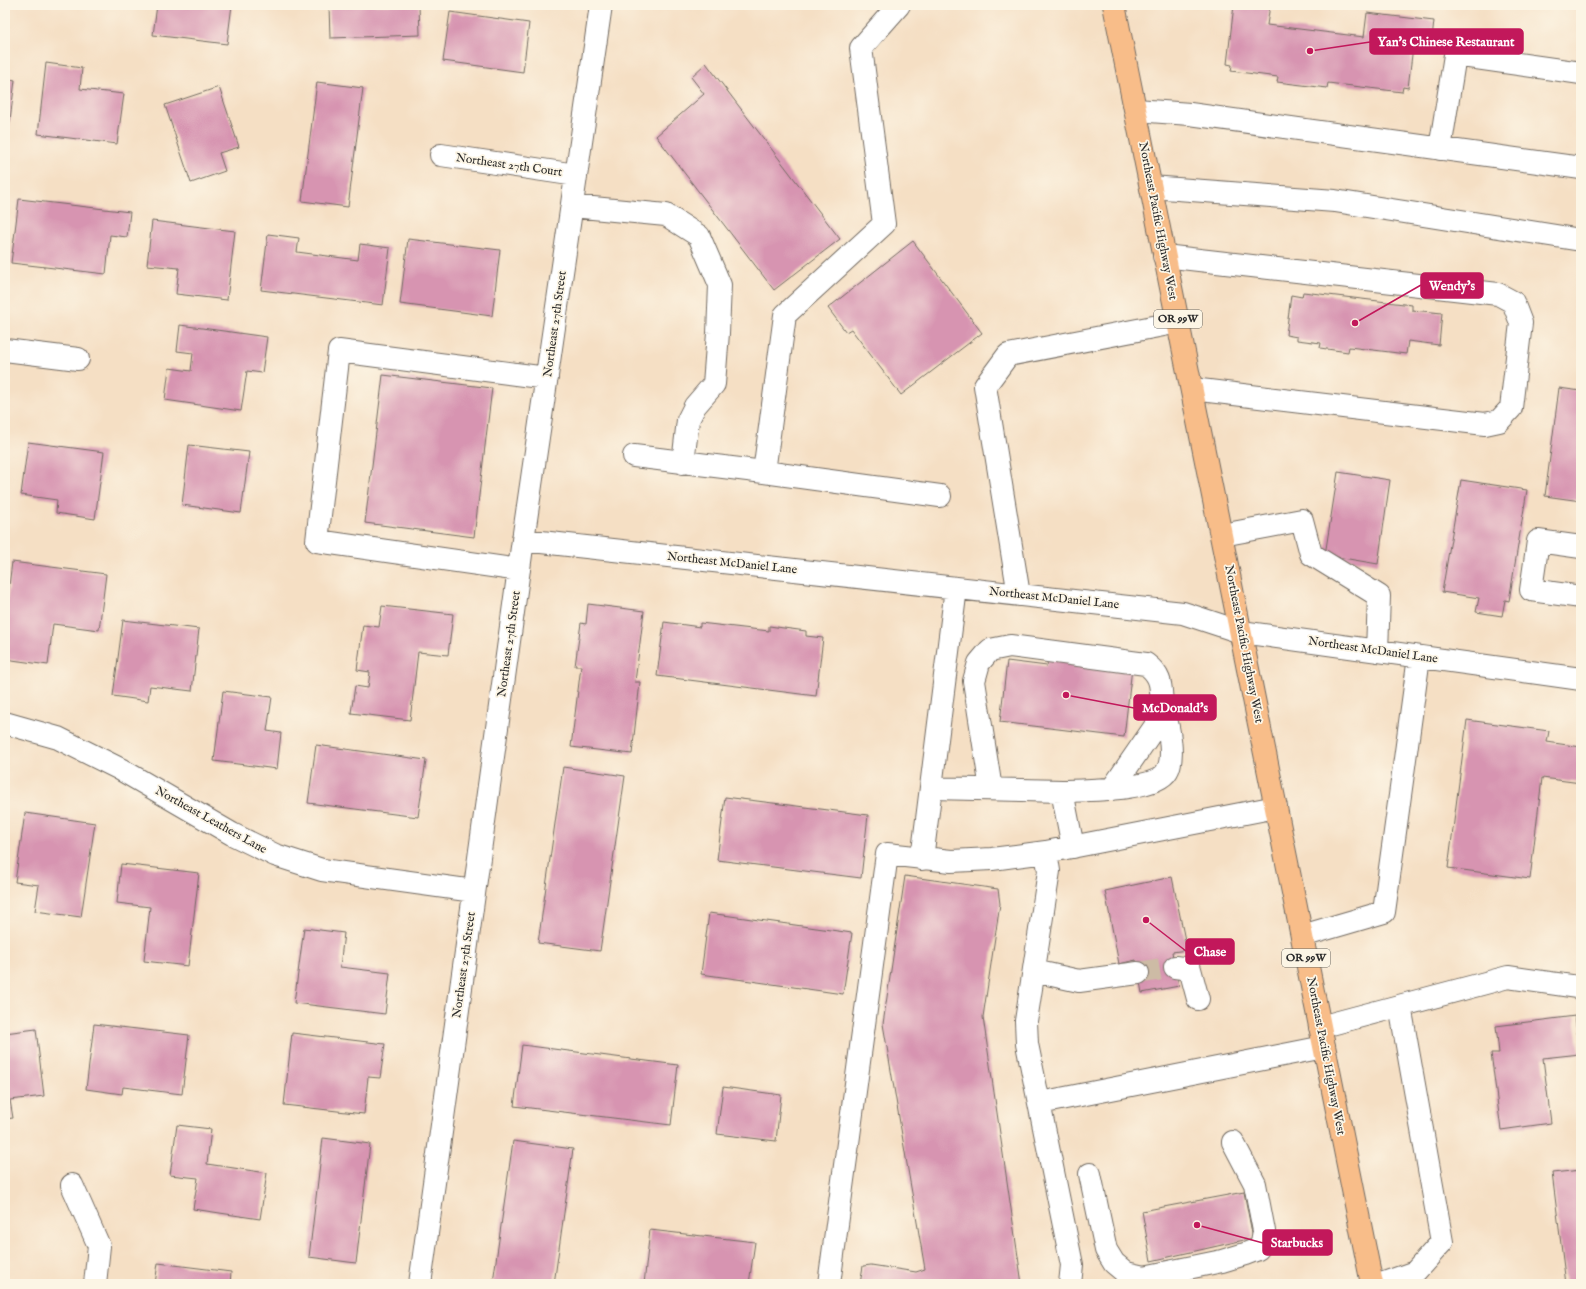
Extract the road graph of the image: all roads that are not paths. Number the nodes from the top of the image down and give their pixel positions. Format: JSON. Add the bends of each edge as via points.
{"nodes":[{"id":1,"x":601,"y":5,"type":"edge"},
{"id":2,"x":899,"y":5,"type":"edge"},
{"id":3,"x":1114,"y":5,"type":"edge"},
{"id":4,"x":1581,"y":73,"type":"edge"},
{"id":5,"x":1136,"y":110,"type":"junction"},
{"id":6,"x":1440,"y":149,"type":"junction"},
{"id":7,"x":441,"y":155,"type":"dead end"},
{"id":8,"x":1581,"y":168,"type":"edge"},
{"id":9,"x":576,"y":175,"type":"junction"},
{"id":10,"x":1151,"y":187,"type":"junction"},
{"id":11,"x":572,"y":206,"type":"junction"},
{"id":12,"x":1581,"y":240,"type":"edge"},
{"id":13,"x":1164,"y":256,"type":"junction"},
{"id":14,"x":1179,"y":322,"type":"junction"},
{"id":15,"x":5,"y":350,"type":"edge"},
{"id":16,"x":78,"y":359,"type":"dead end"},
{"id":17,"x":547,"y":378,"type":"junction"},
{"id":18,"x":1192,"y":389,"type":"junction"},
{"id":19,"x":634,"y":456,"type":"dead end"},
{"id":20,"x":683,"y":462,"type":"junction"},
{"id":21,"x":764,"y":472,"type":"junction"},
{"id":22,"x":940,"y":496,"type":"dead end"},
{"id":23,"x":1222,"y":535,"type":"junction"},
{"id":24,"x":523,"y":540,"type":"junction"},
{"id":25,"x":1581,"y":547,"type":"edge"},
{"id":26,"x":519,"y":570,"type":"junction"},
{"id":27,"x":956,"y":588,"type":"junction"},
{"id":28,"x":1019,"y":595,"type":"junction"},
{"id":29,"x":1581,"y":597,"type":"edge"},
{"id":30,"x":1241,"y":632,"type":"junction"},
{"id":31,"x":1377,"y":651,"type":"junction"},
{"id":32,"x":1419,"y":657,"type":"junction"},
{"id":33,"x":1581,"y":679,"type":"edge"},
{"id":34,"x":1162,"y":704,"type":"junction"},
{"id":35,"x":5,"y":723,"type":"edge"},
{"id":36,"x":931,"y":788,"type":"junction"},
{"id":37,"x":1112,"y":788,"type":"junction"},
{"id":38,"x":991,"y":789,"type":"junction"},
{"id":39,"x":1062,"y":791,"type":"junction"},
{"id":40,"x":1276,"y":807,"type":"junction"},
{"id":41,"x":1072,"y":847,"type":"junction"},
{"id":42,"x":1046,"y":852,"type":"junction"},
{"id":43,"x":922,"y":859,"type":"junction"},
{"id":44,"x":474,"y":891,"type":"junction"},
{"id":45,"x":1302,"y":936,"type":"junction"},
{"id":46,"x":1175,"y":967,"type":"tunnel mouth"},
{"id":47,"x":1034,"y":971,"type":"junction"},
{"id":48,"x":1138,"y":974,"type":"tunnel mouth"},
{"id":49,"x":1581,"y":989,"type":"edge"},
{"id":50,"x":1198,"y":999,"type":"dead end"},
{"id":51,"x":1400,"y":1006,"type":"junction"},
{"id":52,"x":1322,"y":1037,"type":"junction"},
{"id":53,"x":1040,"y":1103,"type":"junction"},
{"id":54,"x":1233,"y":1142,"type":"dead end"},
{"id":55,"x":1090,"y":1174,"type":"dead end"},
{"id":56,"x":72,"y":1185,"type":"dead end"},
{"id":57,"x":95,"y":1284,"type":"edge"},
{"id":58,"x":420,"y":1284,"type":"edge"},
{"id":59,"x":829,"y":1284,"type":"edge"},
{"id":60,"x":1070,"y":1284,"type":"edge"},
{"id":61,"x":1372,"y":1284,"type":"edge"},
{"id":62,"x":1381,"y":1284,"type":"edge"}],
"edges":[{"from":1,"to":9,"type":"street","name":"Northeast 27th Street"},
{"from":2,"to":21,"type":"street","via":[[861,48],[884,224],[785,315]]},
{"from":3,"to":5,"type":"highway","name":"Northeast Pacific Highway West","number":"OR 99W"},
{"from":4,"to":6,"type":"street","via":[[1455,55]]},
{"from":5,"to":6,"type":"street","via":[[1190,114]]},
{"from":5,"to":10,"type":"highway","name":"Northeast Pacific Highway West","number":"OR 99W"},
{"from":6,"to":8,"type":"street"},
{"from":7,"to":9,"type":"street","name":"Northeast 27th Court"},
{"from":9,"to":11,"type":"street","name":"Northeast 27th Street"},
{"from":10,"to":12,"type":"street","via":[[1335,201]]},
{"from":10,"to":13,"type":"highway","name":"Northeast Pacific Highway West","number":"OR 99W"},
{"from":11,"to":17,"type":"street","name":"Northeast 27th Street"},
{"from":11,"to":20,"type":"street","via":[[666,215],[699,236],[720,285],[718,333],[714,384],[695,406],[688,420]]},
{"from":13,"to":14,"type":"highway","name":"Northeast Pacific Highway West","number":"OR 99W"},
{"from":13,"to":18,"type":"street","via":[[1498,294],[1514,302],[1521,323],[1511,408],[1499,421],[1485,424]]},
{"from":14,"to":18,"type":"highway","name":"Northeast Pacific Highway West","number":"OR 99W"},
{"from":14,"to":28,"type":"street","via":[[1008,355],[985,386]]},
{"from":15,"to":16,"type":"street"},
{"from":17,"to":24,"type":"street","name":"Northeast 27th Street"},
{"from":17,"to":26,"type":"street","via":[[339,351],[317,541]]},
{"from":18,"to":23,"type":"highway","name":"Northeast Pacific Highway West","number":"OR 99W"},
{"from":19,"to":20,"type":"street"},
{"from":20,"to":21,"type":"street"},
{"from":21,"to":22,"type":"street"},
{"from":23,"to":30,"type":"highway","name":"Northeast Pacific Highway West","number":"OR 99W"},
{"from":23,"to":31,"type":"street","via":[[1302,520],[1311,554],[1379,596]]},
{"from":24,"to":26,"type":"street","name":"Northeast 27th Street"},
{"from":24,"to":27,"type":"street","name":"Northeast McDaniel Lane"},
{"from":25,"to":29,"type":"street","via":[[1538,541],[1531,590]]},
{"from":26,"to":44,"type":"street","name":"Northeast 27th Street"},
{"from":27,"to":28,"type":"street","name":"Northeast McDaniel Lane"},
{"from":27,"to":36,"type":"street"},
{"from":28,"to":30,"type":"street","name":"Northeast McDaniel Lane","via":[[1183,613]]},
{"from":30,"to":31,"type":"street","name":"Northeast McDaniel Lane"},
{"from":30,"to":40,"type":"highway","name":"Northeast Pacific Highway West","number":"OR 99W"},
{"from":31,"to":32,"type":"street","name":"Northeast McDaniel Lane"},
{"from":32,"to":33,"type":"street","name":"Northeast McDaniel Lane"},
{"from":32,"to":45,"type":"street","via":[[1384,912]]},
{"from":34,"to":37,"type":"street","via":[[1156,725]]},
{"from":34,"to":37,"type":"street","via":[[1168,724],[1171,750],[1168,770],[1160,778],[1143,785]]},
{"from":34,"to":38,"type":"street","via":[[1162,687],[1155,671],[1146,664],[1010,646],[990,650],[979,663],[974,681]]},
{"from":35,"to":44,"type":"street","name":"Northeast Leathers Lane","via":[[58,738],[120,769],[232,834],[275,855],[322,870]]},
{"from":36,"to":38,"type":"street"},
{"from":36,"to":43,"type":"street"},
{"from":37,"to":39,"type":"street"},
{"from":38,"to":39,"type":"street"},
{"from":39,"to":41,"type":"street"},
{"from":40,"to":41,"type":"street"},
{"from":40,"to":45,"type":"highway","name":"Northeast Pacific Highway West","number":"OR 99W"},
{"from":41,"to":42,"type":"street"},
{"from":42,"to":43,"type":"street","via":[[992,859]]},
{"from":42,"to":47,"type":"street","via":[[1049,871]]},
{"from":43,"to":59,"type":"street","via":[[887,854]]},
{"from":44,"to":58,"type":"street","name":"Northeast 27th Street"},
{"from":45,"to":52,"type":"highway","name":"Northeast Pacific Highway West","number":"OR 99W"},
{"from":46,"to":50,"type":"street","via":[[1190,969]]},
{"from":47,"to":48,"type":"street","via":[[1079,981]]},
{"from":47,"to":53,"type":"street","via":[[1026,1021],[1027,1044]]},
{"from":49,"to":51,"type":"street","via":[[1508,977]]},
{"from":51,"to":52,"type":"street"},
{"from":51,"to":62,"type":"street","via":[[1442,1242],[1415,1272]]},
{"from":52,"to":53,"type":"street"},
{"from":52,"to":61,"type":"highway","name":"Northeast Pacific Highway West","number":"OR 99W"},
{"from":53,"to":60,"type":"street","via":[[1072,1265]]},
{"from":54,"to":55,"type":"street","via":[[1255,1184],[1264,1231],[1258,1248],[1222,1261],[1144,1277],[1126,1273],[1114,1263],[1106,1250]]},
{"from":56,"to":57,"type":"street","via":[[99,1246]]}]}
